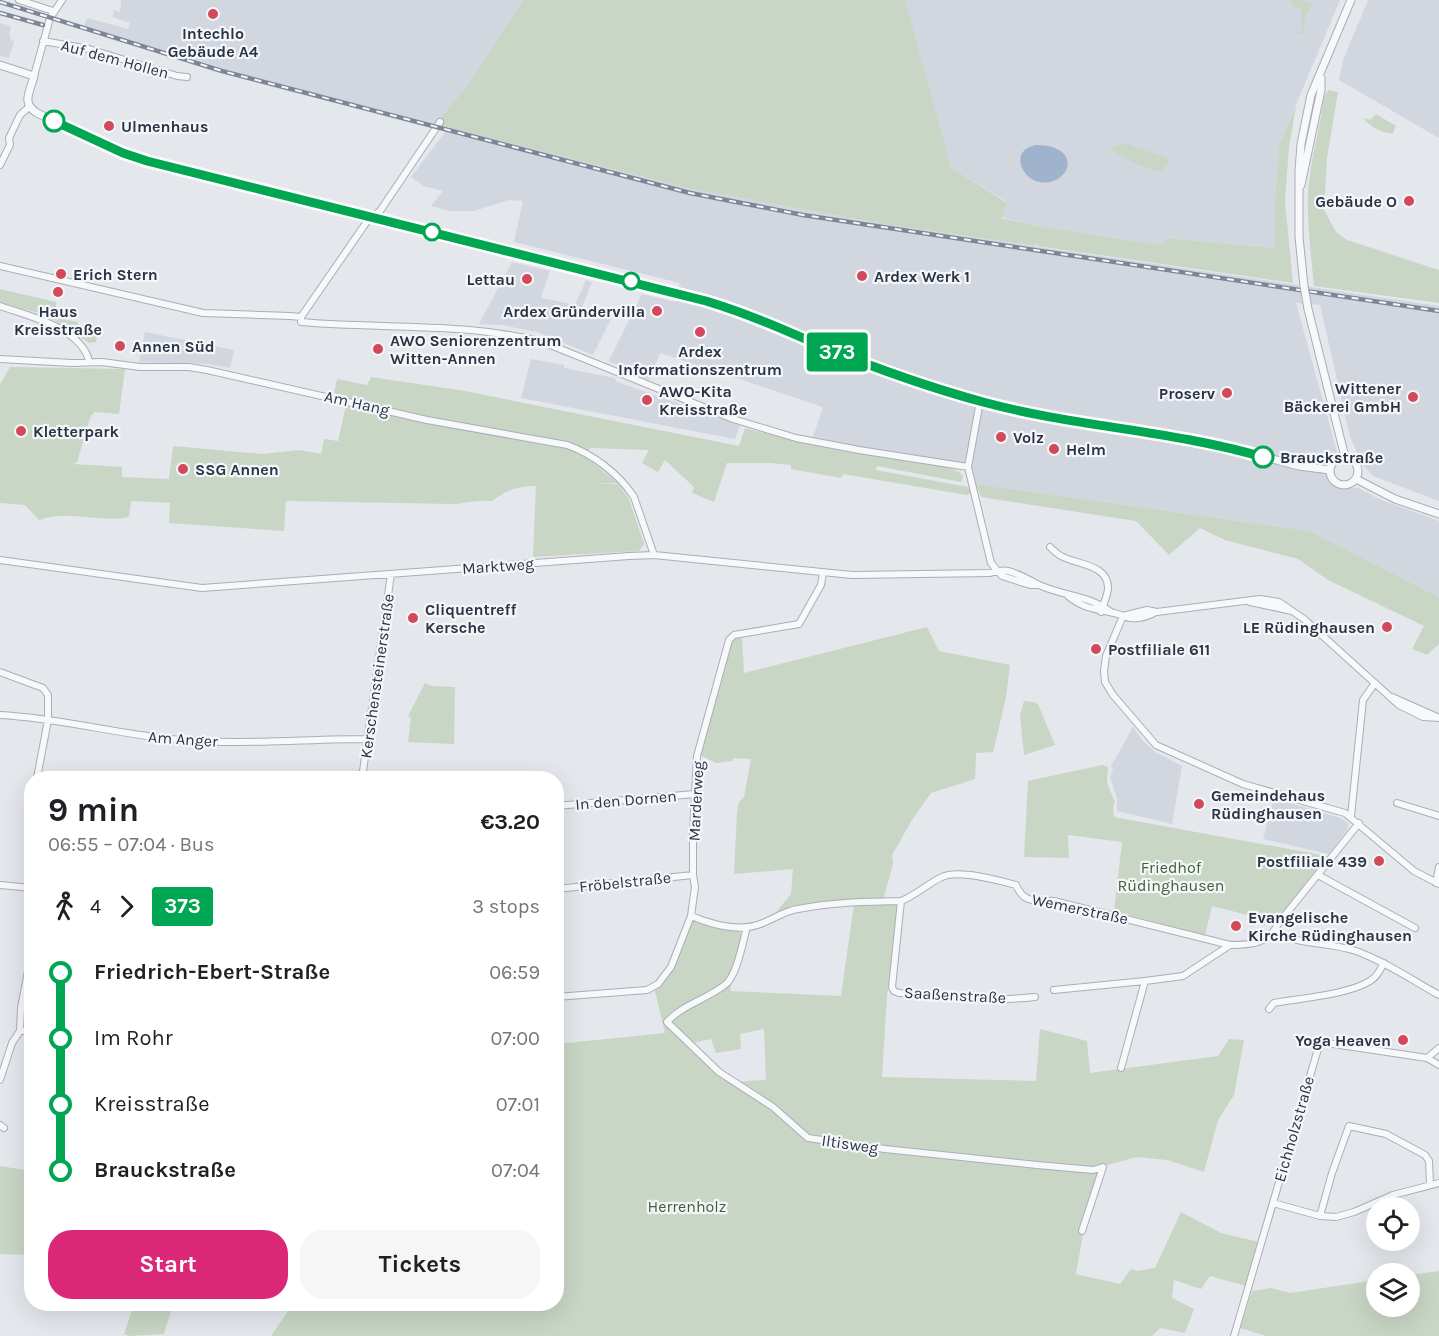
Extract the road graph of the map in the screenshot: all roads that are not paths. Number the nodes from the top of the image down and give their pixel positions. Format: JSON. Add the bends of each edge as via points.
{"nodes":[{"id":1,"x":19,"y":0,"type":"edge"},
{"id":2,"x":62,"y":0,"type":"edge"},
{"id":3,"x":1351,"y":0,"type":"edge"},
{"id":4,"x":53,"y":11,"type":"junction"},
{"id":5,"x":44,"y":41,"type":"junction"},
{"id":6,"x":0,"y":65,"type":"edge"},
{"id":7,"x":34,"y":76,"type":"junction"},
{"id":8,"x":188,"y":77,"type":"dead end"},
{"id":9,"x":29,"y":107,"type":"junction"},
{"id":10,"x":440,"y":122,"type":"dead end"},
{"id":11,"x":0,"y":165,"type":"edge"},
{"id":12,"x":372,"y":217,"type":"junction"},
{"id":13,"x":0,"y":266,"type":"edge"},
{"id":14,"x":0,"y":306,"type":"edge"},
{"id":15,"x":301,"y":317,"type":"junction"},
{"id":16,"x":0,"y":359,"type":"edge"},
{"id":17,"x":89,"y":361,"type":"junction"},
{"id":18,"x":980,"y":401,"type":"junction"},
{"id":19,"x":1345,"y":457,"type":"junction"},
{"id":20,"x":968,"y":467,"type":"junction"},
{"id":21,"x":1330,"y":470,"type":"junction"},
{"id":22,"x":1356,"y":479,"type":"junction"},
{"id":23,"x":1439,"y":514,"type":"edge"},
{"id":24,"x":1050,"y":547,"type":"dead end"},
{"id":25,"x":654,"y":555,"type":"junction"},
{"id":26,"x":0,"y":560,"type":"edge"},
{"id":27,"x":997,"y":571,"type":"junction"},
{"id":28,"x":823,"y":573,"type":"junction"},
{"id":29,"x":391,"y":574,"type":"junction"},
{"id":30,"x":1102,"y":609,"type":"junction"},
{"id":31,"x":1124,"y":616,"type":"junction"},
{"id":32,"x":0,"y":672,"type":"edge"},
{"id":33,"x":1375,"y":683,"type":"junction"},
{"id":34,"x":0,"y":715,"type":"edge"},
{"id":35,"x":1438,"y":717,"type":"edge"},
{"id":36,"x":48,"y":720,"type":"junction"},
{"id":37,"x":368,"y":739,"type":"junction"},
{"id":38,"x":38,"y":771,"type":"edge"},
{"id":39,"x":363,"y":771,"type":"edge"},
{"id":40,"x":695,"y":794,"type":"junction"},
{"id":41,"x":1397,"y":803,"type":"dead end"},
{"id":42,"x":564,"y":805,"type":"edge"},
{"id":43,"x":1351,"y":816,"type":"junction"},
{"id":44,"x":1439,"y":816,"type":"edge"},
{"id":45,"x":1359,"y":823,"type":"junction"},
{"id":46,"x":1439,"y":867,"type":"edge"},
{"id":47,"x":693,"y":875,"type":"junction"},
{"id":48,"x":1318,"y":875,"type":"junction"},
{"id":49,"x":1438,"y":883,"type":"edge"},
{"id":50,"x":0,"y":885,"type":"edge"},
{"id":51,"x":24,"y":887,"type":"edge"},
{"id":52,"x":564,"y":888,"type":"edge"},
{"id":53,"x":901,"y":901,"type":"junction"},
{"id":54,"x":691,"y":916,"type":"junction"},
{"id":55,"x":747,"y":927,"type":"junction"},
{"id":56,"x":1415,"y":928,"type":"dead end"},
{"id":57,"x":1274,"y":932,"type":"junction"},
{"id":58,"x":1230,"y":945,"type":"junction"},
{"id":59,"x":1384,"y":963,"type":"junction"},
{"id":60,"x":1145,"y":981,"type":"junction"},
{"id":61,"x":1054,"y":990,"type":"dead end"},
{"id":62,"x":24,"y":992,"type":"edge"},
{"id":63,"x":1439,"y":995,"type":"edge"},
{"id":64,"x":564,"y":996,"type":"edge"},
{"id":65,"x":1035,"y":997,"type":"dead end"},
{"id":66,"x":1269,"y":1009,"type":"dead end"},
{"id":67,"x":24,"y":1031,"type":"edge"},
{"id":68,"x":20,"y":1032,"type":"junction"},
{"id":69,"x":1439,"y":1048,"type":"edge"},
{"id":70,"x":1426,"y":1058,"type":"junction"},
{"id":71,"x":1439,"y":1065,"type":"edge"},
{"id":72,"x":1121,"y":1068,"type":"dead end"},
{"id":73,"x":0,"y":1080,"type":"edge"},
{"id":74,"x":1439,"y":1183,"type":"edge"},
{"id":75,"x":1430,"y":1185,"type":"junction"},
{"id":76,"x":1272,"y":1203,"type":"junction"},
{"id":77,"x":1320,"y":1216,"type":"junction"},
{"id":78,"x":1082,"y":1231,"type":"dead end"},
{"id":79,"x":1234,"y":1336,"type":"edge"}],
"edges":[{"from":1,"to":4,"type":"street"},
{"from":2,"to":4,"type":"street"},
{"from":3,"to":19,"type":"street","bridge":true,"via":[[1321,75],[1299,193],[1299,237],[1308,309]]},
{"from":4,"to":5,"type":"street"},
{"from":5,"to":7,"type":"street"},
{"from":5,"to":8,"type":"street","name":"Auf dem Hollen","via":[[89,49]]},
{"from":6,"to":7,"type":"street"},
{"from":7,"to":9,"type":"street"},
{"from":9,"to":11,"type":"street","via":[[20,115]]},
{"from":9,"to":12,"type":"street","via":[[147,161]]},
{"from":10,"to":12,"type":"street","via":[[380,211]]},
{"from":12,"to":15,"type":"street"},
{"from":12,"to":18,"type":"street","via":[[706,301]]},
{"from":13,"to":15,"type":"street","via":[[198,312]]},
{"from":14,"to":17,"type":"street","via":[[53,324],[83,346]]},
{"from":15,"to":20,"type":"street","via":[[301,322],[520,336],[733,419],[786,435]]},
{"from":16,"to":17,"type":"street","name":"Am Hang"},
{"from":17,"to":25,"type":"street","name":"Am Hang","via":[[207,370],[428,420],[567,445],[584,451],[630,490]]},
{"from":18,"to":20,"type":"street"},
{"from":18,"to":21,"type":"street"},
{"from":19,"to":21,"type":"street","via":[[1335,460]]},
{"from":19,"to":22,"type":"street","via":[[1359,469]]},
{"from":20,"to":27,"type":"street","via":[[991,563]]},
{"from":21,"to":22,"type":"street","via":[[1332,479],[1340,484]]},
{"from":22,"to":23,"type":"street","via":[[1395,499]]},
{"from":24,"to":30,"type":"street","via":[[1103,575],[1108,590]]},
{"from":25,"to":28,"type":"street","name":"Marktweg"},
{"from":25,"to":29,"type":"street","name":"Marktweg"},
{"from":26,"to":29,"type":"street","name":"Marktweg","via":[[202,588]]},
{"from":27,"to":28,"type":"street","name":"Marktweg"},
{"from":27,"to":30,"type":"street","via":[[1008,571],[1078,604]]},
{"from":28,"to":40,"type":"street","name":"Marderweg","via":[[821,585],[799,624],[734,635],[729,640],[697,756]]},
{"from":29,"to":37,"type":"street","name":"Kerschensteinerstraße"},
{"from":30,"to":31,"type":"street"},
{"from":31,"to":33,"type":"street","via":[[1147,610],[1271,599],[1285,605]]},
{"from":31,"to":43,"type":"street","via":[[1106,656],[1105,682],[1156,745],[1243,784]]},
{"from":32,"to":36,"type":"street","via":[[46,690]]},
{"from":33,"to":35,"type":"street","via":[[1391,697]]},
{"from":33,"to":43,"type":"street","via":[[1363,700]]},
{"from":34,"to":36,"type":"street","name":"Am Anger"},
{"from":36,"to":37,"type":"street","name":"Am Anger","via":[[138,736],[190,740]]},
{"from":36,"to":38,"type":"street"},
{"from":37,"to":39,"type":"street","name":"Kerschensteinerstraße"},
{"from":40,"to":42,"type":"street","name":"In den Dornen"},
{"from":40,"to":47,"type":"street","name":"Marderweg"},
{"from":41,"to":44,"type":"street"},
{"from":43,"to":45,"type":"street"},
{"from":45,"to":48,"type":"street","name":"Wemerstraße"},
{"from":45,"to":49,"type":"street","via":[[1414,871]]},
{"from":46,"to":49,"type":"street"},
{"from":47,"to":52,"type":"street","name":"Fröbelstraße"},
{"from":47,"to":54,"type":"street","name":"Marderweg"},
{"from":48,"to":56,"type":"street"},
{"from":48,"to":57,"type":"street","name":"Wemerstraße"},
{"from":50,"to":51,"type":"street"},
{"from":53,"to":55,"type":"street","name":"Wemerstraße","via":[[835,903],[796,909]]},
{"from":53,"to":58,"type":"street","name":"Wemerstraße","via":[[950,874],[984,877],[1019,882],[1022,896],[1027,899],[1054,901]]},
{"from":53,"to":65,"type":"street","name":"Saaßenstraße","via":[[894,991],[956,997]]},
{"from":54,"to":55,"type":"street","name":"Wemerstraße","via":[[719,926]]},
{"from":54,"to":64,"type":"street","name":"Marderweg","via":[[671,967],[658,984],[647,990]]},
{"from":55,"to":78,"type":"street","name":"Iltisweg","via":[[728,983],[667,1022],[719,1071],[773,1107],[808,1138],[1037,1165],[1093,1170],[1103,1167]]},
{"from":57,"to":58,"type":"street","name":"Wemerstraße","via":[[1252,945]]},
{"from":57,"to":59,"type":"street","via":[[1287,939],[1355,951]]},
{"from":58,"to":60,"type":"street","via":[[1183,976]]},
{"from":59,"to":63,"type":"street"},
{"from":59,"to":66,"type":"street","via":[[1371,981],[1354,988],[1274,1003]]},
{"from":60,"to":61,"type":"street"},
{"from":60,"to":72,"type":"street"},
{"from":62,"to":68,"type":"street"},
{"from":67,"to":68,"type":"street"},
{"from":68,"to":73,"type":"street","via":[[12,1043]]},
{"from":69,"to":70,"type":"street"},
{"from":70,"to":71,"type":"street"},
{"from":70,"to":76,"type":"street","name":"Eichholzstraße","via":[[1320,1042]]},
{"from":74,"to":75,"type":"street"},
{"from":75,"to":77,"type":"street","via":[[1336,1217]]},
{"from":75,"to":77,"type":"street","via":[[1430,1161],[1425,1155],[1386,1134],[1349,1125]]},
{"from":76,"to":77,"type":"street"},
{"from":76,"to":79,"type":"street","name":"Eichholzstraße"}]}
